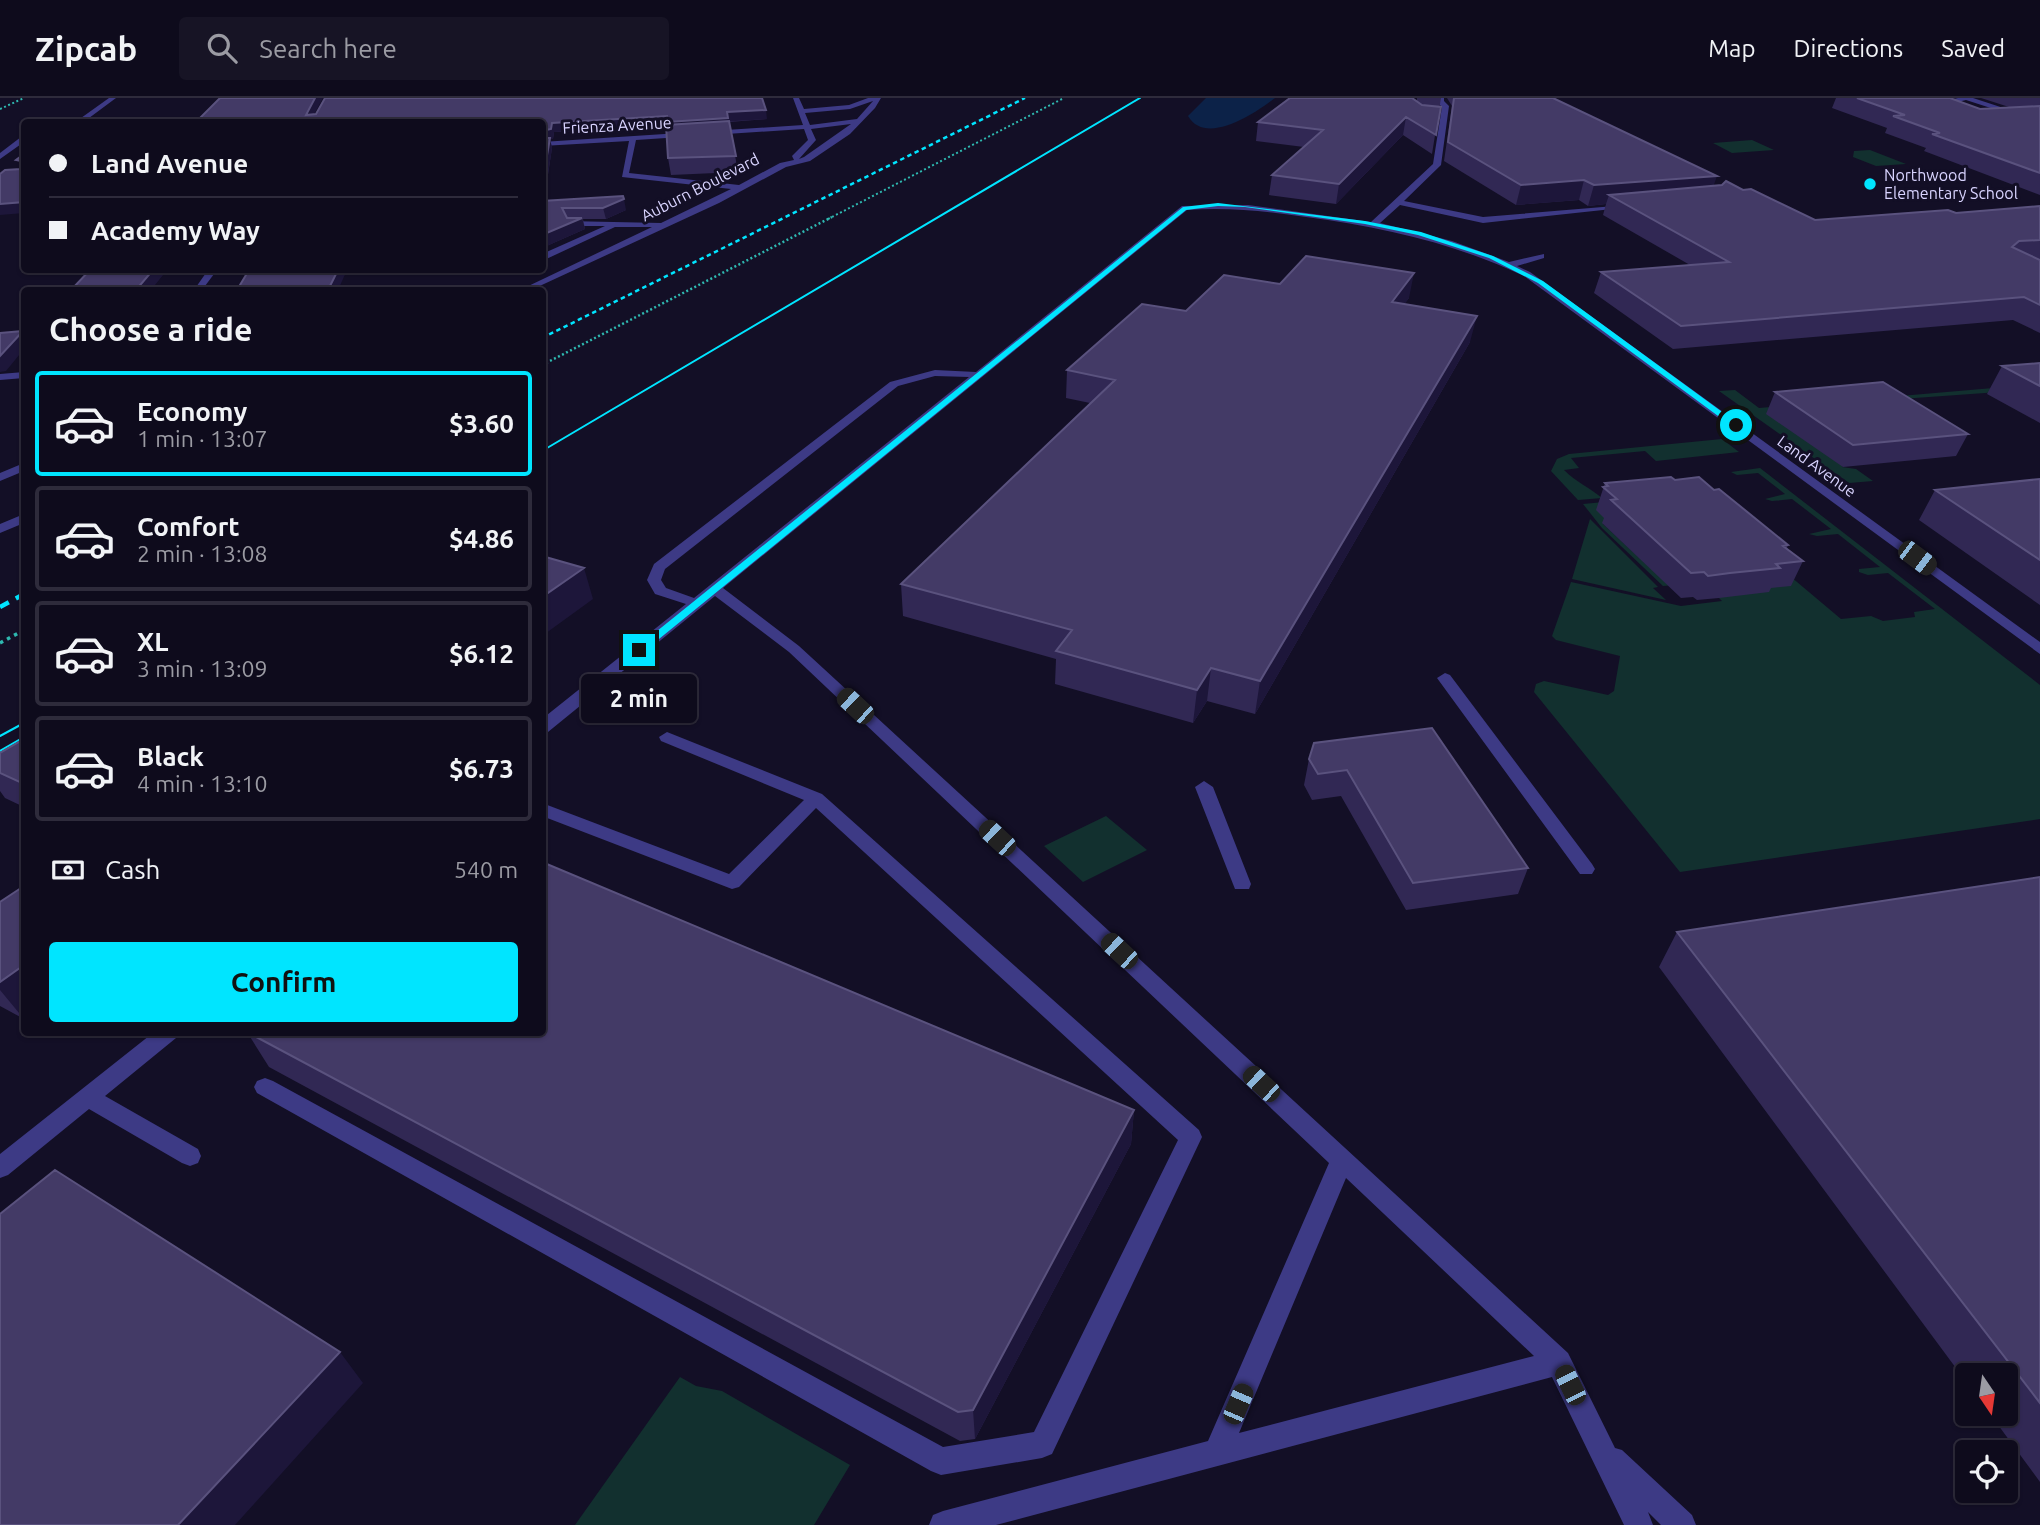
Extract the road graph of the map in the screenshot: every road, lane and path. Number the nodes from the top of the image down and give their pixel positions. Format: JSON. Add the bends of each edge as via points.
{"nodes":[{"id":1,"x":24,"y":98,"type":"edge"},
{"id":2,"x":113,"y":98,"type":"edge"},
{"id":3,"x":796,"y":98,"type":"edge"},
{"id":4,"x":876,"y":98,"type":"edge"},
{"id":5,"x":1064,"y":98,"type":"edge"},
{"id":6,"x":1441,"y":98,"type":"edge"},
{"id":7,"x":1967,"y":98,"type":"edge"},
{"id":8,"x":1949,"y":102,"type":"junction"},
{"id":9,"x":0,"y":109,"type":"edge"},
{"id":10,"x":801,"y":111,"type":"junction"},
{"id":11,"x":1943,"y":113,"type":"edge"},
{"id":12,"x":84,"y":119,"type":"edge"},
{"id":13,"x":861,"y":120,"type":"junction"},
{"id":14,"x":1433,"y":120,"type":"edge"},
{"id":15,"x":2037,"y":121,"type":"edge"},
{"id":16,"x":1445,"y":122,"type":"junction"},
{"id":17,"x":808,"y":128,"type":"junction"},
{"id":18,"x":633,"y":138,"type":"junction"},
{"id":19,"x":21,"y":141,"type":"edge"},
{"id":20,"x":546,"y":144,"type":"edge"},
{"id":21,"x":0,"y":157,"type":"edge"},
{"id":22,"x":783,"y":165,"type":"junction"},
{"id":23,"x":740,"y":188,"type":"junction"},
{"id":24,"x":1399,"y":202,"type":"junction"},
{"id":25,"x":1638,"y":206,"type":"edge"},
{"id":26,"x":569,"y":223,"type":"edge"},
{"id":27,"x":617,"y":224,"type":"junction"},
{"id":28,"x":1374,"y":224,"type":"junction"},
{"id":29,"x":666,"y":225,"type":"junction"},
{"id":30,"x":1541,"y":256,"type":"dead end"},
{"id":31,"x":546,"y":257,"type":"edge"},
{"id":32,"x":546,"y":260,"type":"edge"},
{"id":33,"x":1510,"y":265,"type":"junction"},
{"id":34,"x":578,"y":266,"type":"junction"},
{"id":35,"x":531,"y":287,"type":"edge"},
{"id":36,"x":546,"y":363,"type":"edge"},
{"id":37,"x":21,"y":375,"type":"edge"},
{"id":38,"x":977,"y":375,"type":"junction"},
{"id":39,"x":0,"y":377,"type":"edge"},
{"id":40,"x":21,"y":466,"type":"edge"},
{"id":41,"x":0,"y":467,"type":"edge"},
{"id":42,"x":21,"y":467,"type":"edge"},
{"id":43,"x":0,"y":477,"type":"edge"},
{"id":44,"x":21,"y":519,"type":"edge"},
{"id":45,"x":0,"y":529,"type":"edge"},
{"id":46,"x":715,"y":589,"type":"junction"},
{"id":47,"x":697,"y":603,"type":"junction"},
{"id":48,"x":21,"y":632,"type":"edge"},
{"id":49,"x":0,"y":643,"type":"edge"},
{"id":50,"x":2040,"y":649,"type":"edge"},
{"id":51,"x":1445,"y":678,"type":"dead end"},
{"id":52,"x":546,"y":725,"type":"edge"},
{"id":53,"x":667,"y":737,"type":"dead end"},
{"id":54,"x":1204,"y":787,"type":"dead end"},
{"id":55,"x":816,"y":798,"type":"junction"},
{"id":56,"x":546,"y":811,"type":"edge"},
{"id":57,"x":1586,"y":869,"type":"dead end"},
{"id":58,"x":1242,"y":884,"type":"dead end"},
{"id":59,"x":164,"y":1036,"type":"edge"},
{"id":60,"x":265,"y":1087,"type":"dead end"},
{"id":61,"x":88,"y":1098,"type":"junction"},
{"id":62,"x":190,"y":1156,"type":"dead end"},
{"id":63,"x":1342,"y":1160,"type":"junction"},
{"id":64,"x":0,"y":1168,"type":"edge"},
{"id":65,"x":1559,"y":1362,"type":"junction"},
{"id":66,"x":1217,"y":1453,"type":"junction"},
{"id":67,"x":1604,"y":1453,"type":"junction"},
{"id":68,"x":943,"y":1525,"type":"edge"},
{"id":69,"x":1639,"y":1525,"type":"edge"},
{"id":70,"x":1682,"y":1525,"type":"edge"}],
"edges":[{"from":1,"to":9,"type":"path"},
{"from":2,"to":12,"type":"street"},
{"from":3,"to":10,"type":"street"},
{"from":4,"to":10,"type":"street","name":"Auburn Boulevard","via":[[850,107]]},
{"from":4,"to":13,"type":"street","name":"Auburn Boulevard"},
{"from":5,"to":36,"type":"path"},
{"from":6,"to":16,"type":"street"},
{"from":7,"to":8,"type":"street"},
{"from":7,"to":15,"type":"street"},
{"from":8,"to":11,"type":"street","via":[[1933,109]]},
{"from":8,"to":15,"type":"street","via":[[2009,122]]},
{"from":10,"to":17,"type":"street"},
{"from":13,"to":17,"type":"street","name":"Frienza Avenue"},
{"from":13,"to":22,"type":"street","name":"Auburn Boulevard","via":[[807,159]]},
{"from":14,"to":16,"type":"street"},
{"from":16,"to":24,"type":"street","via":[[1437,165]]},
{"from":17,"to":18,"type":"street","name":"Frienza Avenue"},
{"from":17,"to":22,"type":"street","via":[[811,144]]},
{"from":18,"to":20,"type":"street","name":"Frienza Avenue"},
{"from":18,"to":23,"type":"street","via":[[625,175]]},
{"from":19,"to":21,"type":"street"},
{"from":22,"to":23,"type":"street","name":"Auburn Boulevard"},
{"from":23,"to":29,"type":"street","name":"Auburn Boulevard"},
{"from":24,"to":25,"type":"street","via":[[1483,220]]},
{"from":24,"to":28,"type":"street"},
{"from":26,"to":27,"type":"street"},
{"from":27,"to":29,"type":"street"},
{"from":27,"to":31,"type":"street"},
{"from":28,"to":33,"type":"street","name":"Land Avenue","via":[[1447,241]]},
{"from":28,"to":38,"type":"street","name":"Land Avenue","via":[[1218,204],[1185,208]]},
{"from":29,"to":34,"type":"street","name":"Auburn Boulevard"},
{"from":30,"to":33,"type":"street"},
{"from":32,"to":34,"type":"street"},
{"from":33,"to":50,"type":"street","name":"Land Avenue","via":[[1556,293]]},
{"from":34,"to":35,"type":"street","name":"Auburn Boulevard"},
{"from":37,"to":39,"type":"street"},
{"from":38,"to":46,"type":"street","name":"Land Avenue"},
{"from":38,"to":47,"type":"street","via":[[930,373],[894,384],[659,567],[654,580],[660,591]]},
{"from":40,"to":41,"type":"street"},
{"from":42,"to":43,"type":"street"},
{"from":44,"to":45,"type":"street"},
{"from":46,"to":47,"type":"street","name":"Land Avenue"},
{"from":46,"to":63,"type":"street","via":[[794,649]]},
{"from":47,"to":52,"type":"street","name":"Land Avenue"},
{"from":48,"to":49,"type":"path"},
{"from":51,"to":57,"type":"street"},
{"from":53,"to":55,"type":"street"},
{"from":54,"to":58,"type":"street"},
{"from":55,"to":56,"type":"street","via":[[732,882]]},
{"from":55,"to":60,"type":"street","via":[[1191,1138],[1042,1444],[942,1461]]},
{"from":59,"to":61,"type":"street"},
{"from":61,"to":62,"type":"street"},
{"from":61,"to":64,"type":"street"},
{"from":63,"to":65,"type":"street"},
{"from":63,"to":66,"type":"street"},
{"from":65,"to":66,"type":"street"},
{"from":65,"to":67,"type":"street"},
{"from":66,"to":68,"type":"street"},
{"from":67,"to":69,"type":"street"},
{"from":67,"to":70,"type":"street"}]}
